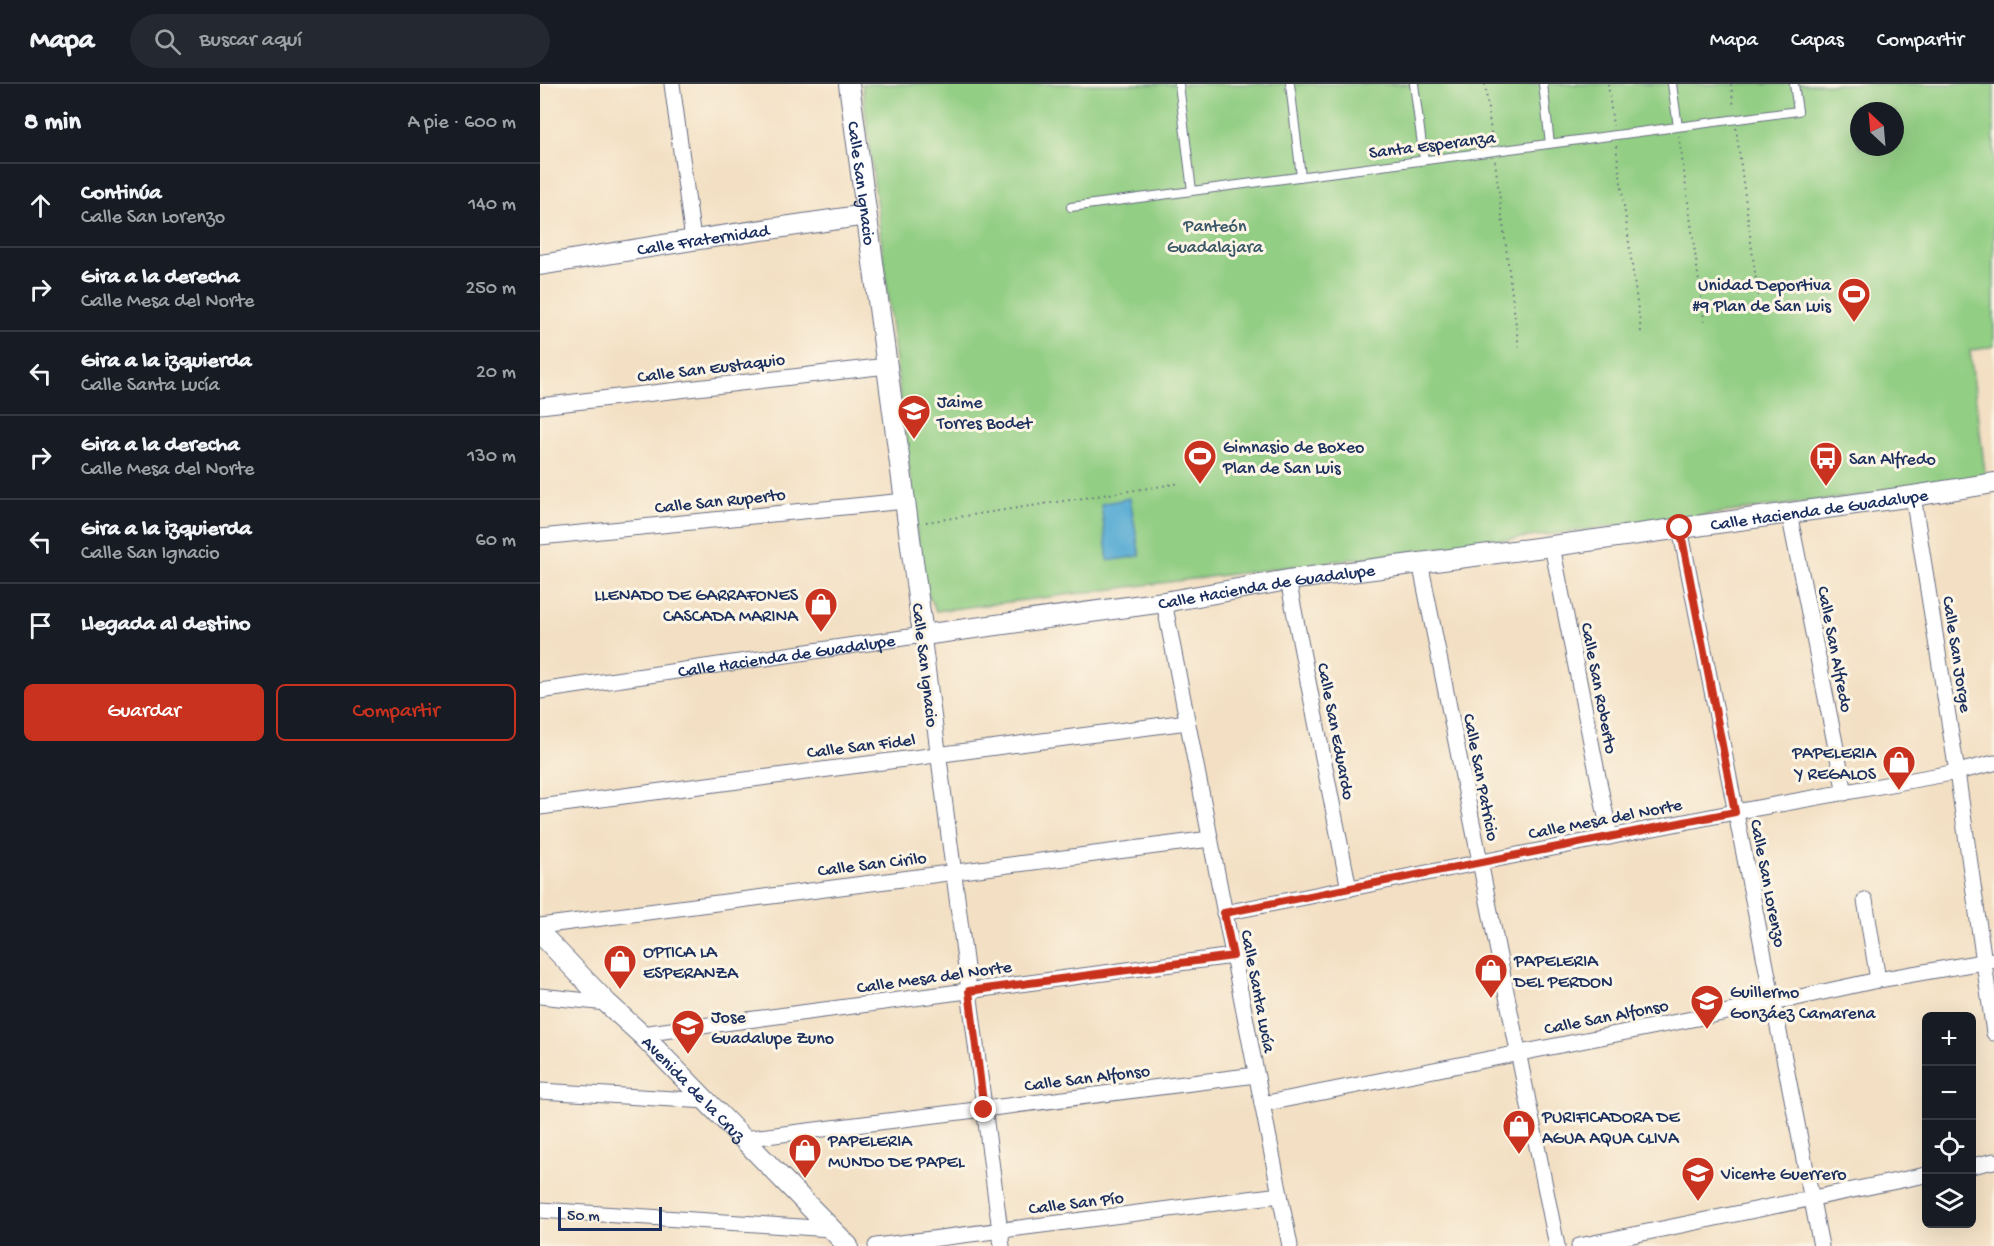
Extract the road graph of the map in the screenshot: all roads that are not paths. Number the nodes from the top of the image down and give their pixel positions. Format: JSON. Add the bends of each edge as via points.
{"nodes":[{"id":1,"x":672,"y":84,"type":"edge"},
{"id":2,"x":849,"y":84,"type":"edge"},
{"id":3,"x":1179,"y":84,"type":"edge"},
{"id":4,"x":1290,"y":84,"type":"edge"},
{"id":5,"x":1414,"y":84,"type":"edge"},
{"id":6,"x":1543,"y":84,"type":"edge"},
{"id":7,"x":1672,"y":84,"type":"edge"},
{"id":8,"x":1794,"y":84,"type":"edge"},
{"id":9,"x":1678,"y":127,"type":"junction"},
{"id":10,"x":1550,"y":144,"type":"junction"},
{"id":11,"x":1424,"y":160,"type":"junction"},
{"id":12,"x":1301,"y":177,"type":"junction"},
{"id":13,"x":1192,"y":191,"type":"junction"},
{"id":14,"x":1071,"y":207,"type":"dead end"},
{"id":15,"x":866,"y":215,"type":"junction"},
{"id":16,"x":693,"y":240,"type":"junction"},
{"id":17,"x":540,"y":265,"type":"edge"},
{"id":18,"x":887,"y":366,"type":"junction"},
{"id":19,"x":540,"y":406,"type":"edge"},
{"id":20,"x":1994,"y":483,"type":"edge"},
{"id":21,"x":1913,"y":496,"type":"junction"},
{"id":22,"x":905,"y":501,"type":"junction"},
{"id":23,"x":1789,"y":513,"type":"junction"},
{"id":24,"x":1680,"y":528,"type":"junction"},
{"id":25,"x":540,"y":537,"type":"edge"},
{"id":26,"x":1552,"y":546,"type":"junction"},
{"id":27,"x":1420,"y":562,"type":"junction"},
{"id":28,"x":1288,"y":580,"type":"junction"},
{"id":29,"x":1164,"y":602,"type":"junction"},
{"id":30,"x":922,"y":635,"type":"junction"},
{"id":31,"x":540,"y":691,"type":"edge"},
{"id":32,"x":1187,"y":722,"type":"junction"},
{"id":33,"x":938,"y":755,"type":"junction"},
{"id":34,"x":1994,"y":762,"type":"edge"},
{"id":35,"x":1957,"y":772,"type":"junction"},
{"id":36,"x":1845,"y":793,"type":"junction"},
{"id":37,"x":540,"y":807,"type":"edge"},
{"id":38,"x":1735,"y":812,"type":"junction"},
{"id":39,"x":1610,"y":837,"type":"junction"},
{"id":40,"x":1210,"y":839,"type":"junction"},
{"id":41,"x":1479,"y":863,"type":"junction"},
{"id":42,"x":953,"y":872,"type":"junction"},
{"id":43,"x":1349,"y":889,"type":"junction"},
{"id":44,"x":1865,"y":900,"type":"dead end"},
{"id":45,"x":1224,"y":913,"type":"junction"},
{"id":46,"x":540,"y":926,"type":"edge"},
{"id":47,"x":540,"y":933,"type":"edge"},
{"id":48,"x":1233,"y":956,"type":"junction"},
{"id":49,"x":1989,"y":961,"type":"edge"},
{"id":50,"x":1878,"y":980,"type":"junction"},
{"id":51,"x":969,"y":991,"type":"junction"},
{"id":52,"x":540,"y":996,"type":"edge"},
{"id":53,"x":607,"y":1003,"type":"junction"},
{"id":54,"x":1773,"y":1003,"type":"junction"},
{"id":55,"x":1994,"y":1033,"type":"edge"},
{"id":56,"x":641,"y":1034,"type":"junction"},
{"id":57,"x":1518,"y":1053,"type":"junction"},
{"id":58,"x":1256,"y":1076,"type":"junction"},
{"id":59,"x":540,"y":1091,"type":"edge"},
{"id":60,"x":707,"y":1101,"type":"junction"},
{"id":61,"x":1262,"y":1104,"type":"junction"},
{"id":62,"x":984,"y":1110,"type":"junction"},
{"id":63,"x":744,"y":1139,"type":"junction"},
{"id":64,"x":1994,"y":1161,"type":"edge"},
{"id":65,"x":1976,"y":1165,"type":"edge"},
{"id":66,"x":1922,"y":1176,"type":"edge"},
{"id":67,"x":1280,"y":1196,"type":"junction"},
{"id":68,"x":1812,"y":1198,"type":"junction"},
{"id":69,"x":540,"y":1210,"type":"edge"},
{"id":70,"x":831,"y":1229,"type":"junction"},
{"id":71,"x":1001,"y":1238,"type":"edge"},
{"id":72,"x":848,"y":1246,"type":"edge"},
{"id":73,"x":876,"y":1246,"type":"edge"},
{"id":74,"x":1290,"y":1246,"type":"edge"},
{"id":75,"x":1557,"y":1246,"type":"edge"},
{"id":76,"x":1579,"y":1246,"type":"edge"},
{"id":77,"x":1821,"y":1246,"type":"edge"}],
"edges":[{"from":1,"to":16,"type":"street"},
{"from":2,"to":15,"type":"street","name":"Calle San Ignacio"},
{"from":3,"to":13,"type":"lane"},
{"from":4,"to":12,"type":"lane"},
{"from":5,"to":11,"type":"lane"},
{"from":6,"to":10,"type":"lane"},
{"from":7,"to":9,"type":"lane"},
{"from":8,"to":9,"type":"lane","name":"Santa Esperanza","via":[[1798,111]]},
{"from":9,"to":10,"type":"lane","name":"Santa Esperanza"},
{"from":10,"to":11,"type":"lane","name":"Santa Esperanza"},
{"from":11,"to":12,"type":"lane","name":"Santa Esperanza"},
{"from":12,"to":13,"type":"lane","name":"Santa Esperanza"},
{"from":13,"to":14,"type":"lane","name":"Santa Esperanza"},
{"from":15,"to":16,"type":"street","name":"Calle Fraternidad"},
{"from":15,"to":18,"type":"street","name":"Calle San Ignacio"},
{"from":16,"to":17,"type":"street","name":"Calle Fraternidad"},
{"from":18,"to":19,"type":"street","name":"Calle San Eustaquio"},
{"from":18,"to":22,"type":"street","name":"Calle San Ignacio"},
{"from":20,"to":21,"type":"street","name":"Calle Hacienda de Guadalupe"},
{"from":21,"to":23,"type":"street","name":"Calle Hacienda de Guadalupe"},
{"from":21,"to":35,"type":"street","name":"Calle San Jorge"},
{"from":22,"to":25,"type":"street","name":"Calle San Ruperto"},
{"from":22,"to":30,"type":"street","name":"Calle San Ignacio"},
{"from":23,"to":24,"type":"street","name":"Calle Hacienda de Guadalupe"},
{"from":23,"to":36,"type":"street","name":"Calle San Alfredo"},
{"from":24,"to":26,"type":"street","name":"Calle Hacienda de Guadalupe"},
{"from":24,"to":38,"type":"street","name":"Calle San Lorenzo"},
{"from":26,"to":27,"type":"street","name":"Calle Hacienda de Guadalupe"},
{"from":26,"to":39,"type":"street","name":"Calle San Roberto"},
{"from":27,"to":28,"type":"street","name":"Calle Hacienda de Guadalupe"},
{"from":27,"to":41,"type":"street","name":"Calle San Patricio"},
{"from":28,"to":29,"type":"street","name":"Calle Hacienda de Guadalupe"},
{"from":28,"to":43,"type":"street","name":"Calle San Eduardo"},
{"from":29,"to":30,"type":"street","name":"Calle Hacienda de Guadalupe"},
{"from":29,"to":32,"type":"street","name":"Calle Santa Lucía"},
{"from":30,"to":31,"type":"street","name":"Calle Hacienda de Guadalupe"},
{"from":30,"to":33,"type":"street","name":"Calle San Ignacio"},
{"from":32,"to":33,"type":"street","name":"Calle San Fidel"},
{"from":32,"to":40,"type":"street","name":"Calle Santa Lucía"},
{"from":33,"to":37,"type":"street","name":"Calle San Fidel"},
{"from":33,"to":42,"type":"street","name":"Calle San Ignacio"},
{"from":34,"to":35,"type":"street","name":"Calle Mesa del Norte"},
{"from":35,"to":36,"type":"street","name":"Calle Mesa del Norte"},
{"from":35,"to":49,"type":"street","name":"Calle San Jorge"},
{"from":36,"to":38,"type":"street","name":"Calle Mesa del Norte"},
{"from":38,"to":39,"type":"street","name":"Calle Mesa del Norte"},
{"from":38,"to":54,"type":"street","name":"Calle San Lorenzo"},
{"from":39,"to":41,"type":"street","name":"Calle Mesa del Norte"},
{"from":40,"to":42,"type":"street","name":"Calle San Cirilo"},
{"from":40,"to":45,"type":"street","name":"Calle Santa Lucía"},
{"from":41,"to":43,"type":"street","name":"Calle Mesa del Norte"},
{"from":41,"to":57,"type":"street","name":"Calle San Patricio"},
{"from":42,"to":46,"type":"street","name":"Calle San Cirilo"},
{"from":42,"to":51,"type":"street","name":"Calle San Ignacio"},
{"from":43,"to":45,"type":"street","name":"Calle Mesa del Norte"},
{"from":44,"to":50,"type":"street"},
{"from":45,"to":48,"type":"street","name":"Calle Santa Lucía"},
{"from":47,"to":53,"type":"street","name":"Avenida de la Cruz"},
{"from":48,"to":51,"type":"street","name":"Calle Mesa del Norte"},
{"from":48,"to":58,"type":"street","name":"Calle Santa Lucía"},
{"from":49,"to":50,"type":"street","name":"Calle San Alfonso"},
{"from":49,"to":55,"type":"street","name":"Calle San Jorge"},
{"from":50,"to":54,"type":"street","name":"Calle San Alfonso"},
{"from":51,"to":56,"type":"street","name":"Calle Mesa del Norte"},
{"from":51,"to":62,"type":"street","name":"Calle San Ignacio"},
{"from":52,"to":53,"type":"street"},
{"from":53,"to":56,"type":"street","name":"Avenida de la Cruz"},
{"from":54,"to":57,"type":"street","name":"Calle San Alfonso"},
{"from":54,"to":68,"type":"street","name":"Calle San Lorenzo"},
{"from":56,"to":60,"type":"street","name":"Avenida de la Cruz"},
{"from":57,"to":61,"type":"street","name":"Calle San Alfonso"},
{"from":57,"to":75,"type":"street","name":"Calle San Patricio"},
{"from":58,"to":61,"type":"street","name":"Calle Santa Lucía"},
{"from":58,"to":62,"type":"street","name":"Calle San Alfonso"},
{"from":59,"to":60,"type":"street"},
{"from":60,"to":63,"type":"street","name":"Avenida de la Cruz"},
{"from":61,"to":67,"type":"street","name":"Calle Santa Lucía"},
{"from":62,"to":63,"type":"street","name":"Calle San Alfonso"},
{"from":62,"to":71,"type":"street","name":"Calle San Ignacio"},
{"from":63,"to":70,"type":"street","name":"Avenida de la Cruz"},
{"from":64,"to":65,"type":"street"},
{"from":66,"to":68,"type":"street"},
{"from":67,"to":71,"type":"street","name":"Calle San Pío"},
{"from":67,"to":74,"type":"street","name":"Calle Santa Lucía"},
{"from":68,"to":76,"type":"street"},
{"from":68,"to":77,"type":"street","name":"Calle San Lorenzo"},
{"from":69,"to":70,"type":"street"},
{"from":70,"to":72,"type":"street","name":"Avenida de la Cruz"},
{"from":71,"to":73,"type":"street","name":"Calle San Pío"}]}
